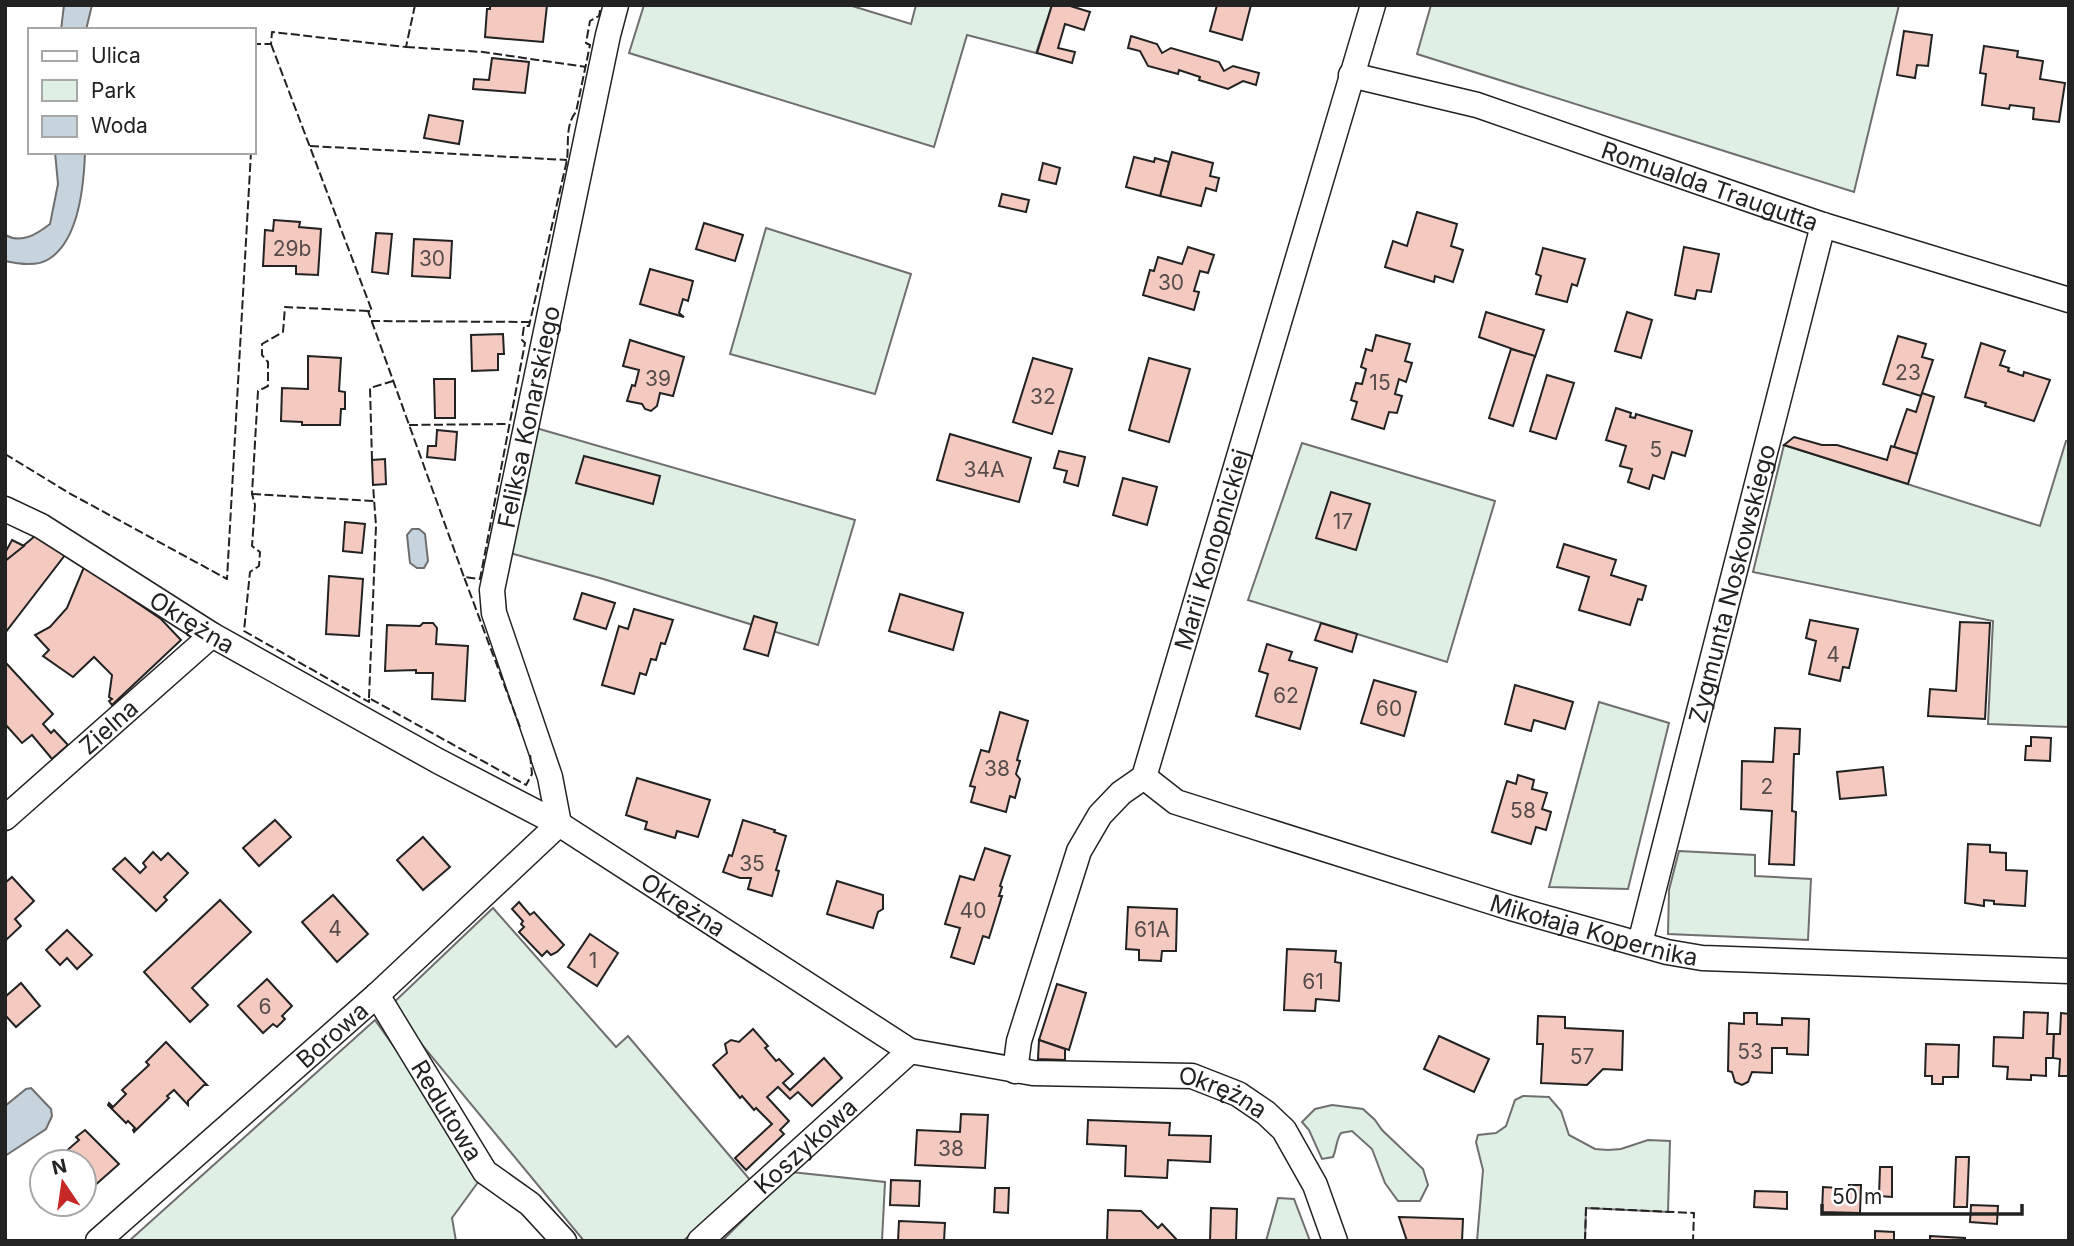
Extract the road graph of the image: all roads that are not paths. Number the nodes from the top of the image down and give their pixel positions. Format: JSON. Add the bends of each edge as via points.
{"nodes":[{"id":1,"x":616,"y":5,"type":"edge"},
{"id":2,"x":1373,"y":5,"type":"edge"},
{"id":3,"x":1351,"y":75,"type":"junction"},
{"id":4,"x":1823,"y":225,"type":"junction"},
{"id":5,"x":2069,"y":300,"type":"edge"},
{"id":6,"x":5,"y":509,"type":"edge"},
{"id":7,"x":212,"y":635,"type":"junction"},
{"id":8,"x":1144,"y":777,"type":"junction"},
{"id":9,"x":5,"y":818,"type":"edge"},
{"id":10,"x":559,"y":824,"type":"junction"},
{"id":11,"x":1640,"y":943,"type":"junction"},
{"id":12,"x":2069,"y":971,"type":"edge"},
{"id":13,"x":377,"y":995,"type":"junction"},
{"id":14,"x":910,"y":1051,"type":"junction"},
{"id":15,"x":1015,"y":1071,"type":"junction"},
{"id":16,"x":98,"y":1241,"type":"edge"},
{"id":17,"x":564,"y":1241,"type":"edge"},
{"id":18,"x":700,"y":1241,"type":"edge"},
{"id":19,"x":1335,"y":1241,"type":"edge"}],
"edges":[{"from":1,"to":10,"type":"street","name":"Feliksa Konarskiego","via":[[492,590],[494,613],[550,776]]},
{"from":2,"to":3,"type":"street","name":"Marii Konopnickiej"},
{"from":3,"to":4,"type":"street","name":"Romualda Traugutta","via":[[1477,105]]},
{"from":3,"to":8,"type":"street","name":"Marii Konopnickiej"},
{"from":4,"to":5,"type":"street","name":"Romualda Traugutta"},
{"from":4,"to":11,"type":"street","name":"Zygmunta Noskowskiego"},
{"from":6,"to":7,"type":"street","name":"Okrężna","via":[[41,526]]},
{"from":7,"to":9,"type":"street","name":"Zielna"},
{"from":7,"to":10,"type":"street","name":"Okrężna"},
{"from":8,"to":11,"type":"street","name":"Mikołaja Kopernika","via":[[1176,802],[1511,908]]},
{"from":8,"to":15,"type":"street","via":[[1100,815],[1079,851],[1019,1041]]},
{"from":10,"to":13,"type":"street","name":"Borowa"},
{"from":10,"to":14,"type":"street","name":"Okrężna"},
{"from":11,"to":12,"type":"street","name":"Mikołaja Kopernika","via":[[1702,958]]},
{"from":13,"to":16,"type":"street","name":"Borowa"},
{"from":13,"to":17,"type":"street","name":"Redutowa","via":[[485,1172],[530,1204]]},
{"from":14,"to":15,"type":"street","name":"Okrężna"},
{"from":14,"to":18,"type":"street","name":"Koszykowa"},
{"from":15,"to":19,"type":"street","name":"Okrężna","via":[[1192,1076],[1238,1094],[1284,1130],[1315,1185]]}]}
